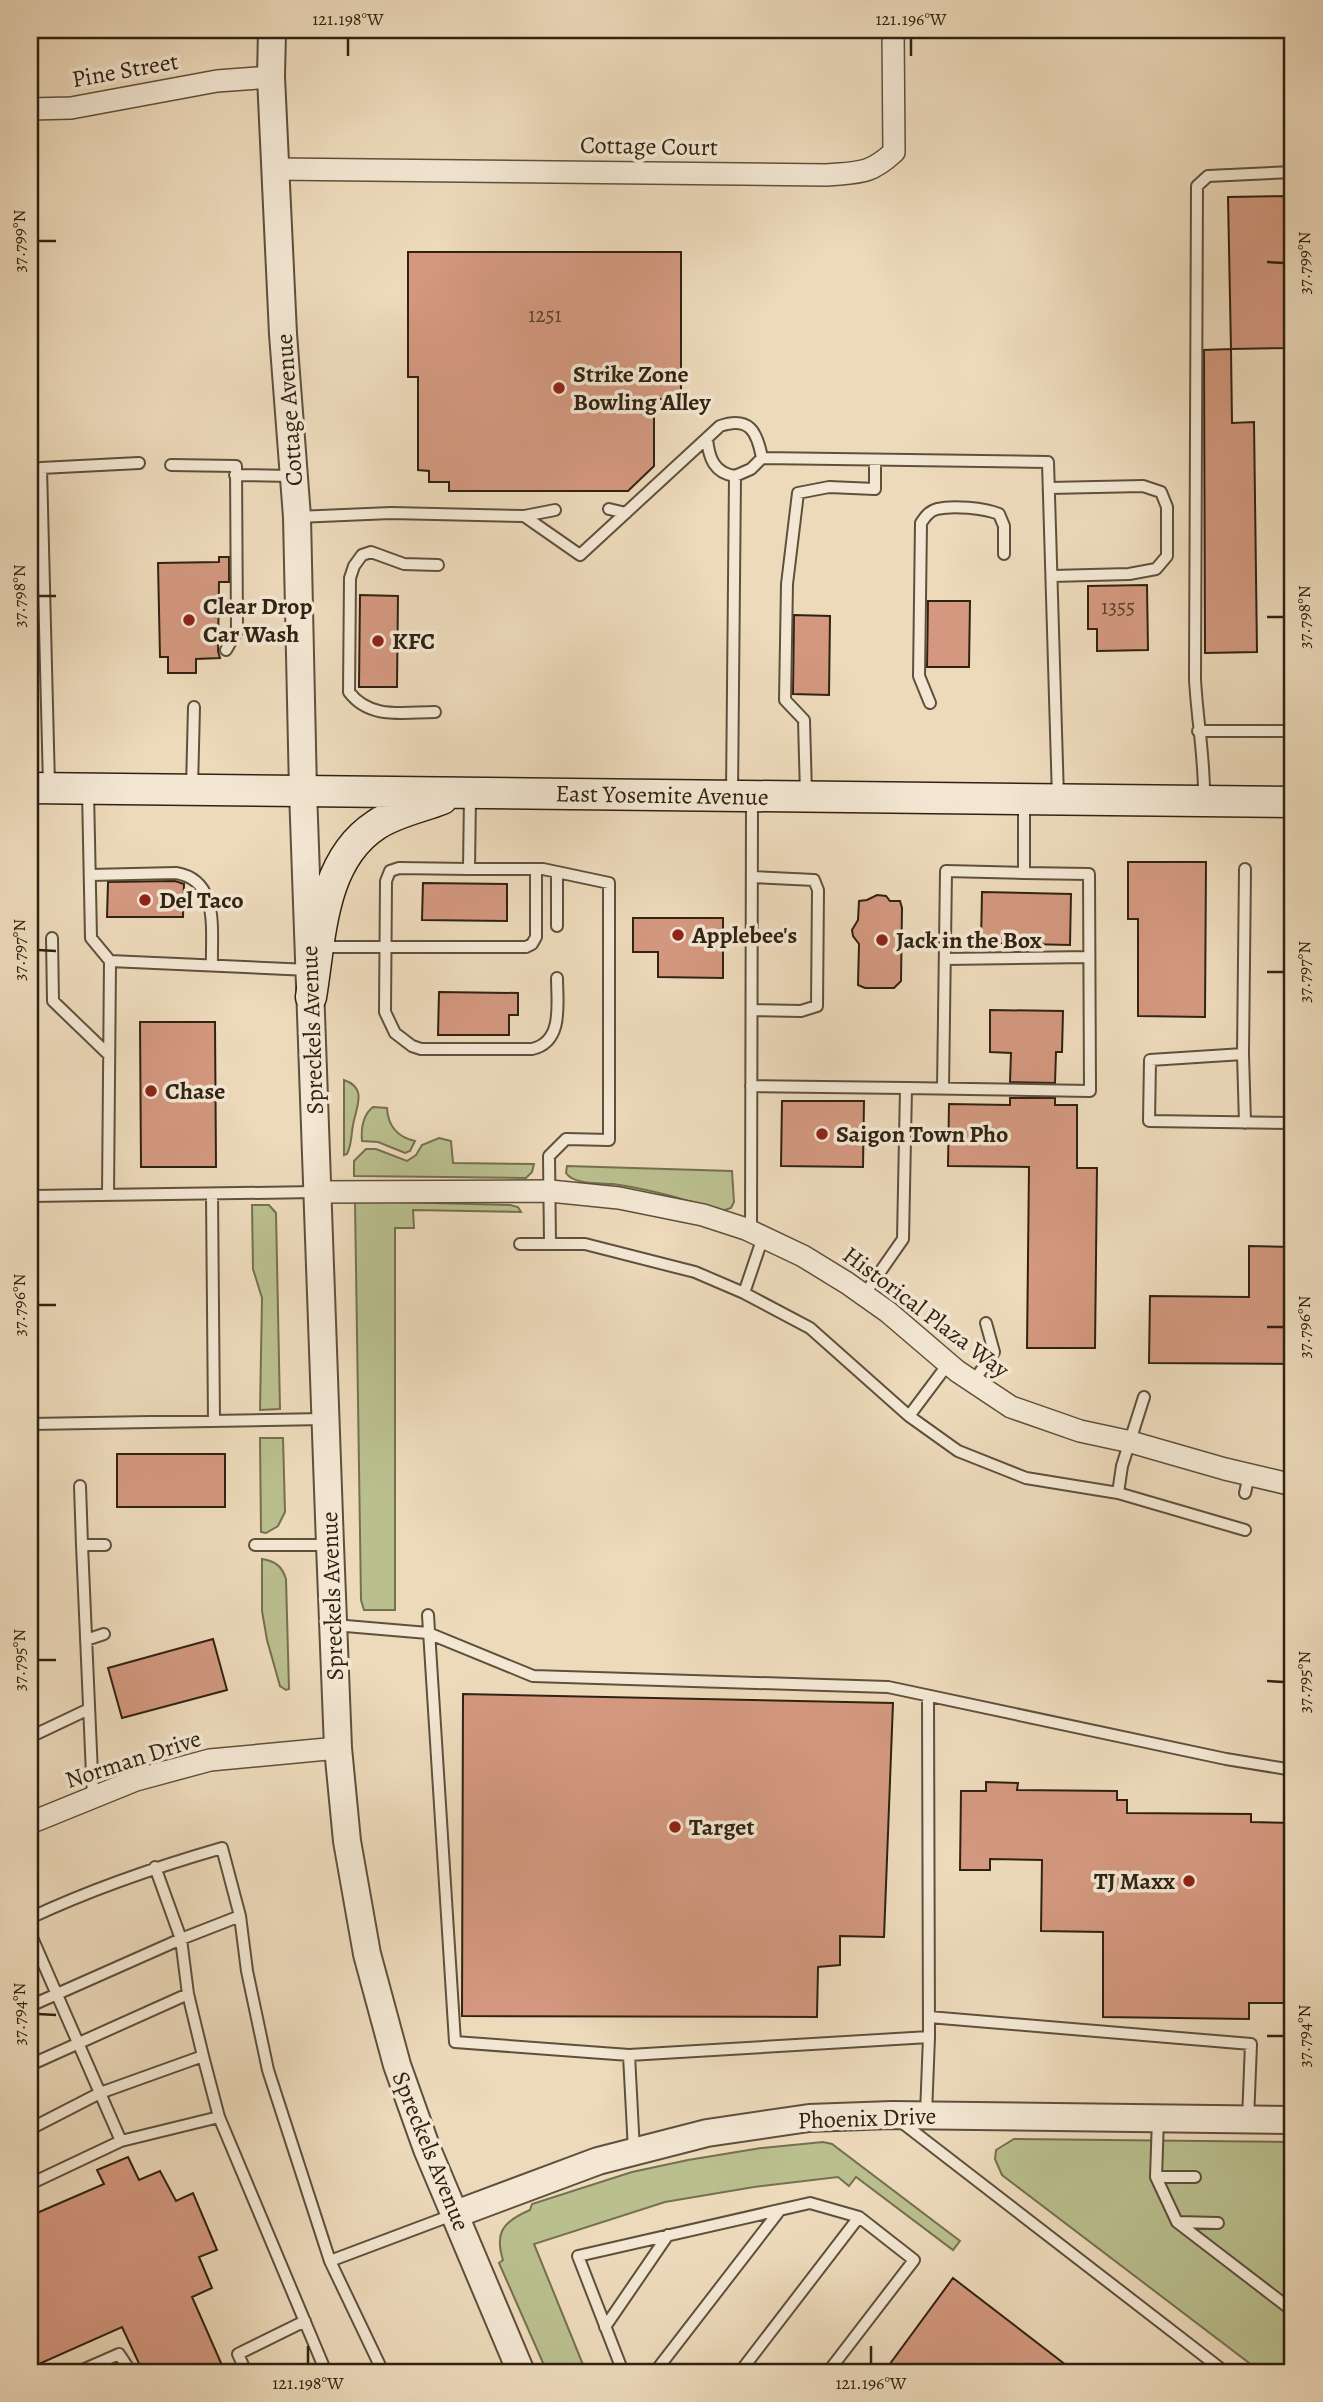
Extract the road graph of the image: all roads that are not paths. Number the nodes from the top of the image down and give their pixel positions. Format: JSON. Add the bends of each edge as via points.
{"nodes":[{"id":1,"x":272,"y":30,"type":"edge"},
{"id":2,"x":893,"y":30,"type":"edge"},
{"id":3,"x":271,"y":77,"type":"junction"},
{"id":4,"x":30,"y":109,"type":"edge"},
{"id":5,"x":275,"y":169,"type":"junction"},
{"id":6,"x":1293,"y":172,"type":"edge"},
{"id":7,"x":707,"y":439,"type":"junction"},
{"id":8,"x":762,"y":458,"type":"junction"},
{"id":9,"x":875,"y":460,"type":"junction"},
{"id":10,"x":139,"y":463,"type":"dead end"},
{"id":11,"x":172,"y":465,"type":"dead end"},
{"id":12,"x":235,"y":475,"type":"junction"},
{"id":13,"x":294,"y":476,"type":"junction"},
{"id":14,"x":735,"y":476,"type":"junction"},
{"id":15,"x":1049,"y":488,"type":"junction"},
{"id":16,"x":609,"y":509,"type":"dead end"},
{"id":17,"x":555,"y":510,"type":"dead end"},
{"id":18,"x":626,"y":513,"type":"junction"},
{"id":19,"x":524,"y":516,"type":"junction"},
{"id":20,"x":297,"y":517,"type":"junction"},
{"id":21,"x":1003,"y":554,"type":"dead end"},
{"id":22,"x":438,"y":565,"type":"dead end"},
{"id":23,"x":1052,"y":576,"type":"junction"},
{"id":24,"x":226,"y":650,"type":"dead end"},
{"id":25,"x":930,"y":704,"type":"dead end"},
{"id":26,"x":194,"y":707,"type":"dead end"},
{"id":27,"x":435,"y":712,"type":"dead end"},
{"id":28,"x":1198,"y":731,"type":"junction"},
{"id":29,"x":1291,"y":732,"type":"dead end"},
{"id":30,"x":39,"y":788,"type":"edge"},
{"id":31,"x":88,"y":788,"type":"junction"},
{"id":32,"x":192,"y":790,"type":"junction"},
{"id":33,"x":303,"y":791,"type":"junction"},
{"id":34,"x":465,"y":792,"type":"junction"},
{"id":35,"x":742,"y":796,"type":"junction"},
{"id":36,"x":806,"y":796,"type":"junction"},
{"id":37,"x":1024,"y":799,"type":"junction"},
{"id":38,"x":1058,"y":799,"type":"junction"},
{"id":39,"x":1204,"y":800,"type":"junction"},
{"id":40,"x":1293,"y":802,"type":"edge"},
{"id":41,"x":469,"y":869,"type":"junction"},
{"id":42,"x":536,"y":869,"type":"junction"},
{"id":43,"x":1245,"y":869,"type":"dead end"},
{"id":44,"x":557,"y":872,"type":"junction"},
{"id":45,"x":1024,"y":873,"type":"junction"},
{"id":46,"x":90,"y":875,"type":"junction"},
{"id":47,"x":752,"y":877,"type":"junction"},
{"id":48,"x":557,"y":926,"type":"dead end"},
{"id":49,"x":52,"y":938,"type":"dead end"},
{"id":50,"x":386,"y":946,"type":"junction"},
{"id":51,"x":1089,"y":957,"type":"junction"},
{"id":52,"x":945,"y":959,"type":"junction"},
{"id":53,"x":110,"y":961,"type":"junction"},
{"id":54,"x":212,"y":965,"type":"junction"},
{"id":55,"x":313,"y":971,"type":"junction"},
{"id":56,"x":557,"y":978,"type":"dead end"},
{"id":57,"x":752,"y":1010,"type":"junction"},
{"id":58,"x":1243,"y":1054,"type":"junction"},
{"id":59,"x":109,"y":1055,"type":"junction"},
{"id":60,"x":751,"y":1086,"type":"junction"},
{"id":61,"x":906,"y":1088,"type":"junction"},
{"id":62,"x":943,"y":1088,"type":"junction"},
{"id":63,"x":1245,"y":1123,"type":"junction"},
{"id":64,"x":1293,"y":1123,"type":"edge"},
{"id":65,"x":550,"y":1191,"type":"junction"},
{"id":66,"x":317,"y":1192,"type":"junction"},
{"id":67,"x":212,"y":1194,"type":"junction"},
{"id":68,"x":108,"y":1195,"type":"junction"},
{"id":69,"x":30,"y":1196,"type":"edge"},
{"id":70,"x":757,"y":1234,"type":"junction"},
{"id":71,"x":520,"y":1244,"type":"dead end"},
{"id":72,"x":550,"y":1244,"type":"junction"},
{"id":73,"x":744,"y":1293,"type":"junction"},
{"id":74,"x":864,"y":1295,"type":"junction"},
{"id":75,"x":986,"y":1323,"type":"dead end"},
{"id":76,"x":948,"y":1364,"type":"junction"},
{"id":77,"x":973,"y":1382,"type":"junction"},
{"id":78,"x":1144,"y":1397,"type":"dead end"},
{"id":79,"x":909,"y":1416,"type":"junction"},
{"id":80,"x":326,"y":1419,"type":"junction"},
{"id":81,"x":214,"y":1421,"type":"junction"},
{"id":82,"x":30,"y":1424,"type":"edge"},
{"id":83,"x":1131,"y":1442,"type":"junction"},
{"id":84,"x":1293,"y":1485,"type":"edge"},
{"id":85,"x":80,"y":1486,"type":"dead end"},
{"id":86,"x":1118,"y":1493,"type":"junction"},
{"id":87,"x":1245,"y":1530,"type":"dead end"},
{"id":88,"x":82,"y":1545,"type":"junction"},
{"id":89,"x":105,"y":1545,"type":"dead end"},
{"id":90,"x":255,"y":1545,"type":"dead end"},
{"id":91,"x":330,"y":1545,"type":"junction"},
{"id":92,"x":428,"y":1615,"type":"dead end"},
{"id":93,"x":334,"y":1625,"type":"junction"},
{"id":94,"x":428,"y":1633,"type":"junction"},
{"id":95,"x":104,"y":1634,"type":"dead end"},
{"id":96,"x":86,"y":1640,"type":"junction"},
{"id":97,"x":928,"y":1696,"type":"junction"},
{"id":98,"x":89,"y":1709,"type":"junction"},
{"id":99,"x":30,"y":1737,"type":"edge"},
{"id":100,"x":338,"y":1748,"type":"junction"},
{"id":101,"x":1293,"y":1770,"type":"edge"},
{"id":102,"x":93,"y":1797,"type":"junction"},
{"id":103,"x":30,"y":1824,"type":"edge"},
{"id":104,"x":155,"y":1867,"type":"junction"},
{"id":105,"x":240,"y":1916,"type":"junction"},
{"id":106,"x":30,"y":1918,"type":"edge"},
{"id":107,"x":30,"y":1933,"type":"edge"},
{"id":108,"x":181,"y":1939,"type":"junction"},
{"id":109,"x":56,"y":1993,"type":"junction"},
{"id":110,"x":187,"y":1994,"type":"junction"},
{"id":111,"x":30,"y":2006,"type":"edge"},
{"id":112,"x":929,"y":2017,"type":"junction"},
{"id":113,"x":929,"y":2037,"type":"junction"},
{"id":114,"x":78,"y":2042,"type":"junction"},
{"id":115,"x":629,"y":2055,"type":"junction"},
{"id":116,"x":203,"y":2056,"type":"junction"},
{"id":117,"x":30,"y":2065,"type":"edge"},
{"id":118,"x":100,"y":2093,"type":"junction"},
{"id":119,"x":892,"y":2115,"type":"junction"},
{"id":120,"x":926,"y":2115,"type":"junction"},
{"id":121,"x":219,"y":2117,"type":"junction"},
{"id":122,"x":1158,"y":2119,"type":"junction"},
{"id":123,"x":1248,"y":2120,"type":"junction"},
{"id":124,"x":1293,"y":2120,"type":"edge"},
{"id":125,"x":30,"y":2129,"type":"edge"},
{"id":126,"x":121,"y":2141,"type":"junction"},
{"id":127,"x":634,"y":2151,"type":"junction"},
{"id":128,"x":1156,"y":2177,"type":"junction"},
{"id":129,"x":1195,"y":2177,"type":"dead end"},
{"id":130,"x":30,"y":2184,"type":"edge"},
{"id":131,"x":780,"y":2210,"type":"junction"},
{"id":132,"x":456,"y":2214,"type":"junction"},
{"id":133,"x":859,"y":2217,"type":"junction"},
{"id":134,"x":1177,"y":2222,"type":"junction"},
{"id":135,"x":1218,"y":2223,"type":"dead end"},
{"id":136,"x":668,"y":2235,"type":"junction"},
{"id":137,"x":330,"y":2261,"type":"junction"},
{"id":138,"x":1293,"y":2311,"type":"edge"},
{"id":139,"x":304,"y":2321,"type":"junction"},
{"id":140,"x":605,"y":2327,"type":"junction"},
{"id":141,"x":79,"y":2372,"type":"edge"},
{"id":142,"x":131,"y":2372,"type":"edge"},
{"id":143,"x":246,"y":2372,"type":"edge"},
{"id":144,"x":326,"y":2372,"type":"edge"},
{"id":145,"x":383,"y":2372,"type":"edge"},
{"id":146,"x":521,"y":2372,"type":"edge"},
{"id":147,"x":623,"y":2372,"type":"edge"},
{"id":148,"x":655,"y":2372,"type":"edge"},
{"id":149,"x":740,"y":2372,"type":"edge"},
{"id":150,"x":828,"y":2372,"type":"edge"},
{"id":151,"x":1225,"y":2372,"type":"edge"}],
"edges":[{"from":1,"to":3,"type":"street","name":"Cottage Avenue"},
{"from":2,"to":5,"type":"street","name":"Cottage Court","via":[[894,152],[864,172]]},
{"from":3,"to":4,"type":"street","name":"Pine Street"},
{"from":3,"to":5,"type":"street","name":"Cottage Avenue"},
{"from":5,"to":13,"type":"street","name":"Cottage Avenue"},
{"from":6,"to":28,"type":"lane","via":[[1208,176],[1197,186]]},
{"from":7,"to":8,"type":"lane","via":[[720,426],[746,424],[757,435]]},
{"from":7,"to":14,"type":"lane","via":[[716,469]]},
{"from":7,"to":18,"type":"lane"},
{"from":8,"to":9,"type":"lane"},
{"from":8,"to":14,"type":"lane"},
{"from":9,"to":15,"type":"lane","via":[[1048,462]]},
{"from":9,"to":36,"type":"lane","via":[[875,489],[828,487],[798,493],[788,584],[785,700],[804,720]]},
{"from":10,"to":30,"type":"lane","via":[[41,468]]},
{"from":11,"to":12,"type":"lane","via":[[236,466]]},
{"from":12,"to":13,"type":"lane"},
{"from":12,"to":24,"type":"lane","via":[[237,631]]},
{"from":13,"to":20,"type":"street","name":"Cottage Avenue"},
{"from":14,"to":35,"type":"lane"},
{"from":15,"to":23,"type":"lane"},
{"from":15,"to":23,"type":"lane","via":[[1143,486],[1161,492],[1167,507],[1167,556],[1156,569]]},
{"from":16,"to":18,"type":"lane"},
{"from":17,"to":19,"type":"lane"},
{"from":18,"to":19,"type":"lane","via":[[580,555]]},
{"from":19,"to":20,"type":"lane","via":[[391,513]]},
{"from":20,"to":33,"type":"street","name":"Cottage Avenue"},
{"from":21,"to":25,"type":"lane","via":[[1004,526],[999,513],[936,509],[921,523],[919,676]]},
{"from":22,"to":27,"type":"lane","via":[[404,565],[371,552],[362,555],[350,578],[349,692],[367,709],[378,712]]},
{"from":23,"to":38,"type":"lane"},
{"from":26,"to":32,"type":"lane"},
{"from":28,"to":29,"type":"lane"},
{"from":28,"to":39,"type":"lane"},
{"from":30,"to":31,"type":"main road","name":"East Yosemite Avenue"},
{"from":31,"to":32,"type":"main road","name":"East Yosemite Avenue"},
{"from":31,"to":46,"type":"lane"},
{"from":32,"to":33,"type":"main road","name":"East Yosemite Avenue"},
{"from":33,"to":34,"type":"main road","name":"East Yosemite Avenue"},
{"from":33,"to":55,"type":"street","name":"Spreckels Avenue"},
{"from":34,"to":35,"type":"main road","name":"East Yosemite Avenue"},
{"from":34,"to":41,"type":"lane"},
{"from":34,"to":55,"type":"main road","via":[[379,823],[355,841],[329,891]]},
{"from":35,"to":36,"type":"main road","name":"East Yosemite Avenue"},
{"from":35,"to":47,"type":"lane"},
{"from":36,"to":37,"type":"main road","name":"East Yosemite Avenue"},
{"from":37,"to":38,"type":"main road","name":"East Yosemite Avenue"},
{"from":37,"to":45,"type":"lane"},
{"from":38,"to":39,"type":"main road","name":"East Yosemite Avenue"},
{"from":39,"to":40,"type":"main road","name":"East Yosemite Avenue"},
{"from":41,"to":42,"type":"lane"},
{"from":41,"to":50,"type":"lane","via":[[390,871]]},
{"from":42,"to":44,"type":"lane"},
{"from":42,"to":50,"type":"lane","via":[[536,937],[532,944]]},
{"from":43,"to":58,"type":"lane"},
{"from":44,"to":48,"type":"lane"},
{"from":44,"to":65,"type":"lane","via":[[608,883],[609,1140],[566,1139],[549,1156]]},
{"from":45,"to":51,"type":"lane","via":[[1089,874]]},
{"from":45,"to":52,"type":"lane","via":[[947,871]]},
{"from":46,"to":53,"type":"lane","via":[[91,938]]},
{"from":46,"to":54,"type":"lane","via":[[176,873],[197,879],[208,896]]},
{"from":47,"to":57,"type":"lane"},
{"from":47,"to":57,"type":"lane","via":[[814,880],[818,890],[817,1006],[801,1011]]},
{"from":49,"to":59,"type":"lane","via":[[53,1001]]},
{"from":50,"to":55,"type":"lane"},
{"from":50,"to":56,"type":"lane","via":[[384,1012],[403,1040],[421,1049],[542,1047],[556,1028]]},
{"from":51,"to":52,"type":"lane"},
{"from":51,"to":62,"type":"lane","via":[[1090,1091]]},
{"from":52,"to":62,"type":"lane"},
{"from":53,"to":54,"type":"lane"},
{"from":53,"to":59,"type":"lane"},
{"from":54,"to":55,"type":"lane"},
{"from":55,"to":66,"type":"street","name":"Spreckels Avenue"},
{"from":57,"to":60,"type":"lane"},
{"from":58,"to":63,"type":"lane"},
{"from":58,"to":63,"type":"lane","via":[[1150,1060],[1149,1121]]},
{"from":59,"to":68,"type":"lane"},
{"from":60,"to":61,"type":"lane"},
{"from":60,"to":70,"type":"lane"},
{"from":61,"to":62,"type":"lane"},
{"from":61,"to":74,"type":"lane","via":[[903,1239]]},
{"from":63,"to":64,"type":"lane"},
{"from":65,"to":66,"type":"street","name":"Historical Plaza Way"},
{"from":65,"to":70,"type":"street","name":"Historical Plaza Way","via":[[619,1198],[703,1215]]},
{"from":65,"to":72,"type":"lane"},
{"from":66,"to":67,"type":"lane"},
{"from":66,"to":80,"type":"street","name":"Spreckels Avenue"},
{"from":67,"to":68,"type":"lane"},
{"from":67,"to":81,"type":"lane"},
{"from":68,"to":69,"type":"lane"},
{"from":70,"to":73,"type":"lane"},
{"from":70,"to":74,"type":"street","name":"Historical Plaza Way","via":[[803,1256]]},
{"from":71,"to":72,"type":"lane"},
{"from":72,"to":73,"type":"lane","via":[[585,1244],[681,1268]]},
{"from":73,"to":79,"type":"lane","via":[[810,1328]]},
{"from":74,"to":76,"type":"street","name":"Historical Plaza Way"},
{"from":75,"to":77,"type":"lane","via":[[993,1352]]},
{"from":76,"to":77,"type":"street","name":"Historical Plaza Way"},
{"from":76,"to":79,"type":"lane"},
{"from":77,"to":83,"type":"street","name":"Historical Plaza Way","via":[[1011,1407],[1080,1431]]},
{"from":78,"to":83,"type":"lane"},
{"from":79,"to":86,"type":"lane","via":[[958,1451],[1026,1478]]},
{"from":80,"to":81,"type":"lane"},
{"from":80,"to":91,"type":"street","name":"Spreckels Avenue"},
{"from":81,"to":82,"type":"lane"},
{"from":83,"to":84,"type":"street","name":"Historical Plaza Way","via":[[1247,1484]]},
{"from":83,"to":86,"type":"lane"},
{"from":85,"to":88,"type":"lane"},
{"from":86,"to":87,"type":"lane"},
{"from":88,"to":89,"type":"lane"},
{"from":88,"to":96,"type":"lane"},
{"from":90,"to":91,"type":"lane"},
{"from":91,"to":93,"type":"street","name":"Spreckels Avenue"},
{"from":92,"to":94,"type":"lane"},
{"from":93,"to":94,"type":"lane"},
{"from":93,"to":100,"type":"street","name":"Spreckels Avenue"},
{"from":94,"to":97,"type":"lane","via":[[533,1676],[888,1687]]},
{"from":94,"to":115,"type":"lane","via":[[455,2042]]},
{"from":95,"to":96,"type":"lane"},
{"from":96,"to":98,"type":"lane"},
{"from":97,"to":101,"type":"lane"},
{"from":97,"to":112,"type":"lane"},
{"from":98,"to":99,"type":"lane"},
{"from":98,"to":102,"type":"lane"},
{"from":100,"to":102,"type":"street","name":"Norman Drive","via":[[210,1760]]},
{"from":100,"to":132,"type":"street","name":"Spreckels Avenue","via":[[347,1841],[367,1954],[397,2065]]},
{"from":102,"to":103,"type":"street","name":"Norman Drive"},
{"from":104,"to":105,"type":"lane","via":[[222,1848]]},
{"from":104,"to":106,"type":"lane"},
{"from":104,"to":108,"type":"lane"},
{"from":105,"to":108,"type":"lane"},
{"from":105,"to":137,"type":"lane","via":[[268,2070]]},
{"from":107,"to":109,"type":"lane"},
{"from":108,"to":109,"type":"lane"},
{"from":108,"to":110,"type":"lane"},
{"from":109,"to":111,"type":"lane"},
{"from":109,"to":114,"type":"lane"},
{"from":110,"to":114,"type":"lane"},
{"from":110,"to":116,"type":"lane"},
{"from":112,"to":113,"type":"lane"},
{"from":112,"to":123,"type":"lane","via":[[1251,2044]]},
{"from":113,"to":115,"type":"lane"},
{"from":113,"to":120,"type":"lane"},
{"from":114,"to":117,"type":"lane"},
{"from":114,"to":118,"type":"lane"},
{"from":115,"to":127,"type":"lane"},
{"from":116,"to":118,"type":"lane"},
{"from":116,"to":121,"type":"lane"},
{"from":118,"to":125,"type":"lane"},
{"from":118,"to":126,"type":"lane"},
{"from":119,"to":120,"type":"street","name":"Phoenix Drive"},
{"from":119,"to":127,"type":"street","name":"Phoenix Drive","via":[[809,2118],[707,2133]]},
{"from":119,"to":151,"type":"lane"},
{"from":120,"to":122,"type":"street","name":"Phoenix Drive"},
{"from":121,"to":126,"type":"lane"},
{"from":121,"to":139,"type":"lane"},
{"from":122,"to":123,"type":"street","name":"Phoenix Drive"},
{"from":122,"to":128,"type":"lane"},
{"from":123,"to":124,"type":"street","name":"Phoenix Drive"},
{"from":126,"to":130,"type":"lane"},
{"from":127,"to":132,"type":"street","name":"Phoenix Drive"},
{"from":128,"to":129,"type":"lane"},
{"from":128,"to":134,"type":"lane"},
{"from":131,"to":133,"type":"lane","via":[[810,2203]]},
{"from":131,"to":136,"type":"lane"},
{"from":131,"to":148,"type":"lane"},
{"from":132,"to":137,"type":"lane"},
{"from":132,"to":146,"type":"street","name":"Spreckels Avenue"},
{"from":133,"to":149,"type":"lane"},
{"from":133,"to":150,"type":"lane","via":[[914,2260]]},
{"from":134,"to":135,"type":"lane"},
{"from":134,"to":138,"type":"lane"},
{"from":136,"to":140,"type":"lane"},
{"from":136,"to":140,"type":"lane","via":[[578,2256]]},
{"from":137,"to":145,"type":"lane"},
{"from":139,"to":143,"type":"lane","via":[[238,2354]]},
{"from":139,"to":144,"type":"lane"},
{"from":140,"to":147,"type":"lane"},
{"from":141,"to":142,"type":"lane","via":[[119,2354]]}]}
